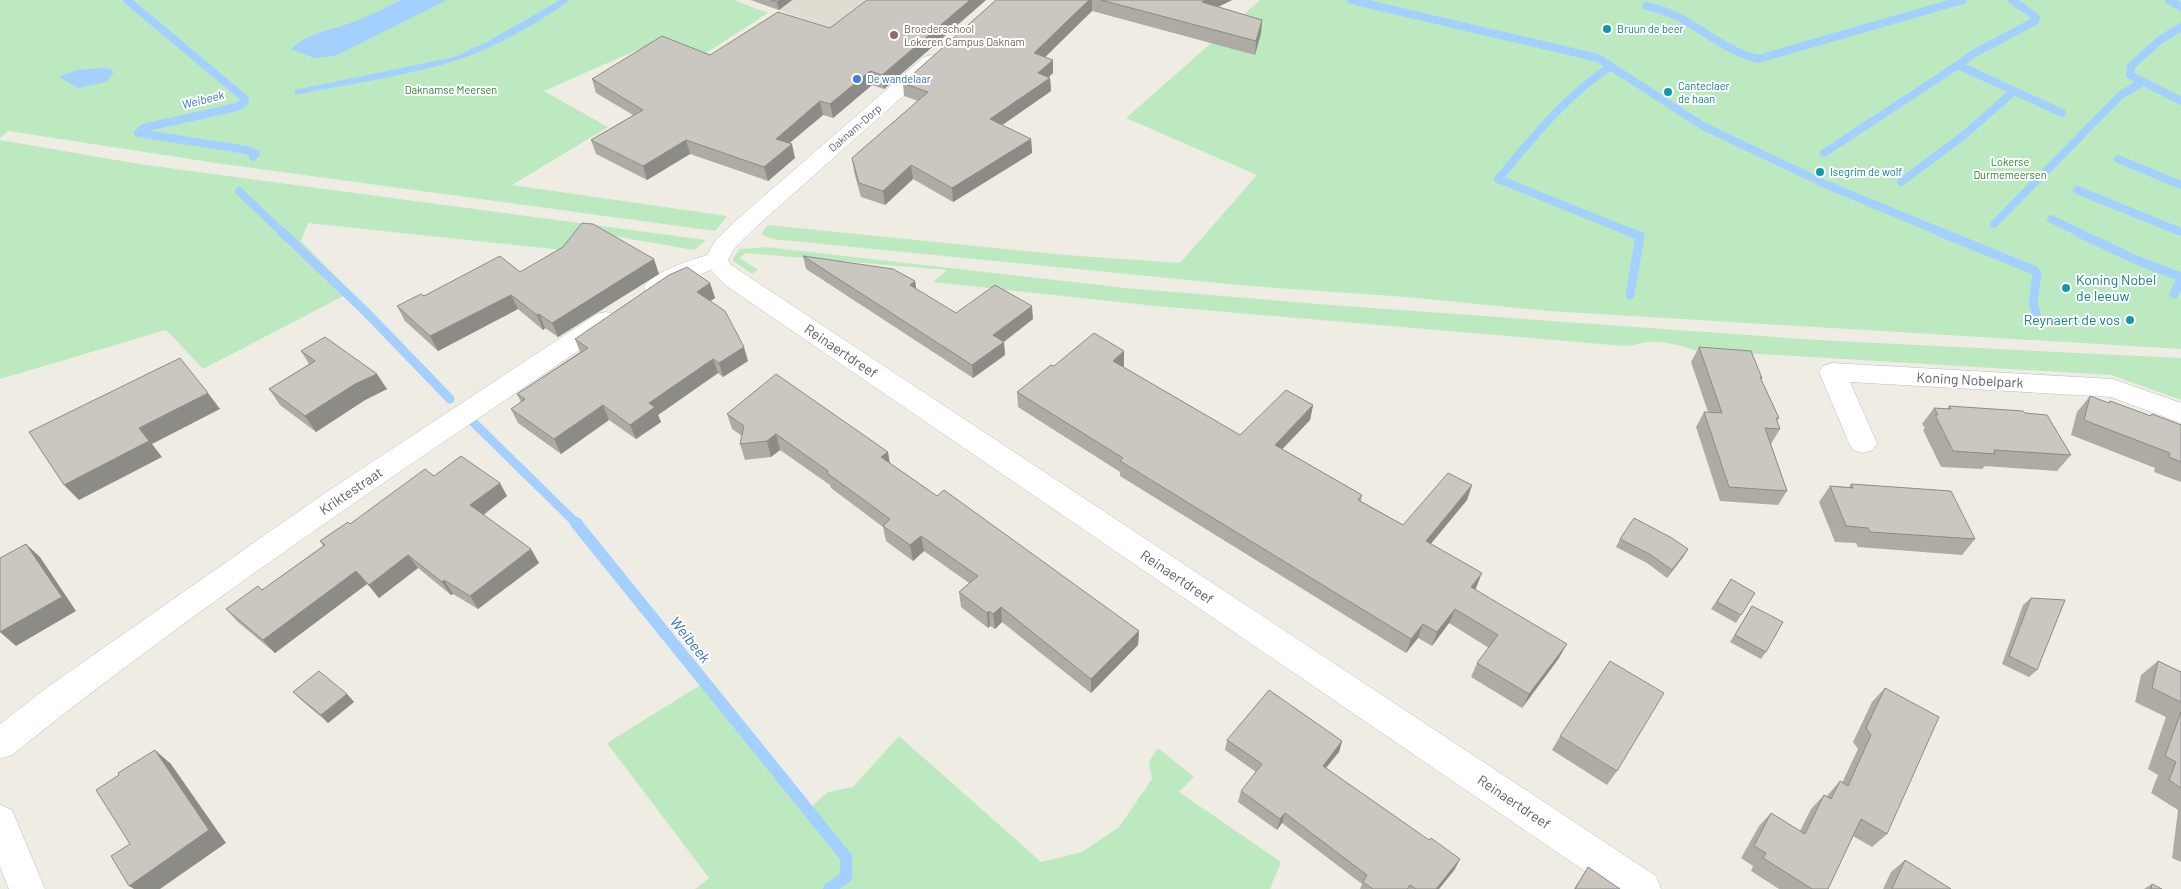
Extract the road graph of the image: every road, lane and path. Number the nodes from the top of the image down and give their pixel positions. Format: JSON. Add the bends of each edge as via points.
{"nodes":[{"id":1,"x":942,"y":52,"type":"edge"},
{"id":2,"x":716,"y":260,"type":"junction"},
{"id":3,"x":2181,"y":413,"type":"edge"},
{"id":4,"x":1863,"y":443,"type":"dead end"},
{"id":5,"x":0,"y":744,"type":"edge"},
{"id":6,"x":0,"y":822,"type":"edge"},
{"id":7,"x":26,"y":889,"type":"edge"},
{"id":8,"x":1643,"y":889,"type":"edge"}],
"edges":[{"from":1,"to":2,"type":"street","name":"Daknam-Dorp","via":[[749,222],[723,246]]},
{"from":2,"to":5,"type":"street","name":"Kriktestraat","via":[[687,270],[631,303],[332,503],[61,696]]},
{"from":2,"to":8,"type":"street","name":"Reinaertdreef","via":[[734,279]]},
{"from":3,"to":4,"type":"street","name":"Koning Nobelpark","via":[[2113,388],[1832,372]]},
{"from":6,"to":7,"type":"street"}]}
